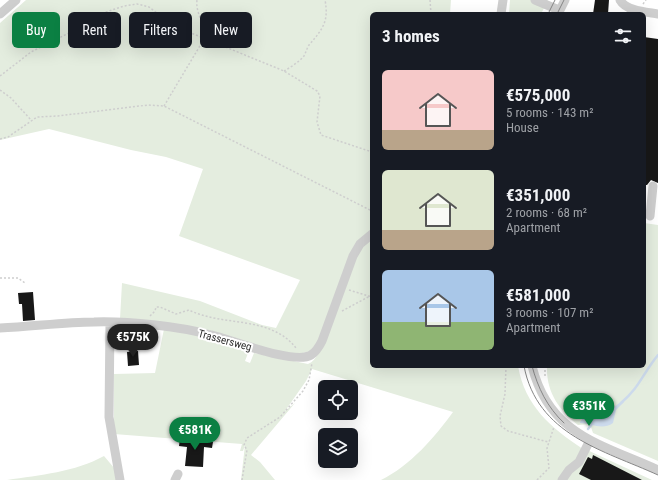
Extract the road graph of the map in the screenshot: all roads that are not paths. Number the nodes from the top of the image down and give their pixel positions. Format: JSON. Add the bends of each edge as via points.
{"nodes":[{"id":1,"x":16,"y":0,"type":"edge"},
{"id":2,"x":503,"y":0,"type":"edge"},
{"id":3,"x":535,"y":0,"type":"edge"},
{"id":4,"x":565,"y":0,"type":"edge"},
{"id":5,"x":622,"y":6,"type":"edge"},
{"id":6,"x":501,"y":12,"type":"edge"},
{"id":7,"x":559,"y":12,"type":"edge"},
{"id":8,"x":0,"y":14,"type":"edge"},
{"id":9,"x":658,"y":14,"type":"edge"},
{"id":10,"x":653,"y":186,"type":"dead end"},
{"id":11,"x":650,"y":217,"type":"edge"},
{"id":12,"x":370,"y":236,"type":"edge"},
{"id":13,"x":110,"y":323,"type":"junction"},
{"id":14,"x":0,"y":328,"type":"edge"},
{"id":15,"x":533,"y":368,"type":"edge"},
{"id":16,"x":590,"y":440,"type":"junction"},
{"id":17,"x":658,"y":470,"type":"edge"},
{"id":18,"x":120,"y":480,"type":"edge"},
{"id":19,"x":562,"y":480,"type":"edge"}],
"edges":[{"from":1,"to":8,"type":"street"},
{"from":2,"to":6,"type":"street"},
{"from":3,"to":7,"type":"street"},
{"from":4,"to":7,"type":"street"},
{"from":5,"to":9,"type":"street"},
{"from":10,"to":11,"type":"street"},
{"from":12,"to":13,"type":"street","name":"Trassersweg","via":[[356,250],[350,261],[332,317],[318,348],[305,357],[282,356],[201,332]]},
{"from":13,"to":14,"type":"street","name":"Trassersweg"},
{"from":13,"to":18,"type":"street","via":[[109,414]]},
{"from":15,"to":16,"type":"street","via":[[540,390],[554,412],[568,427]]},
{"from":16,"to":17,"type":"street"},
{"from":16,"to":19,"type":"street","via":[[579,462]]}]}
